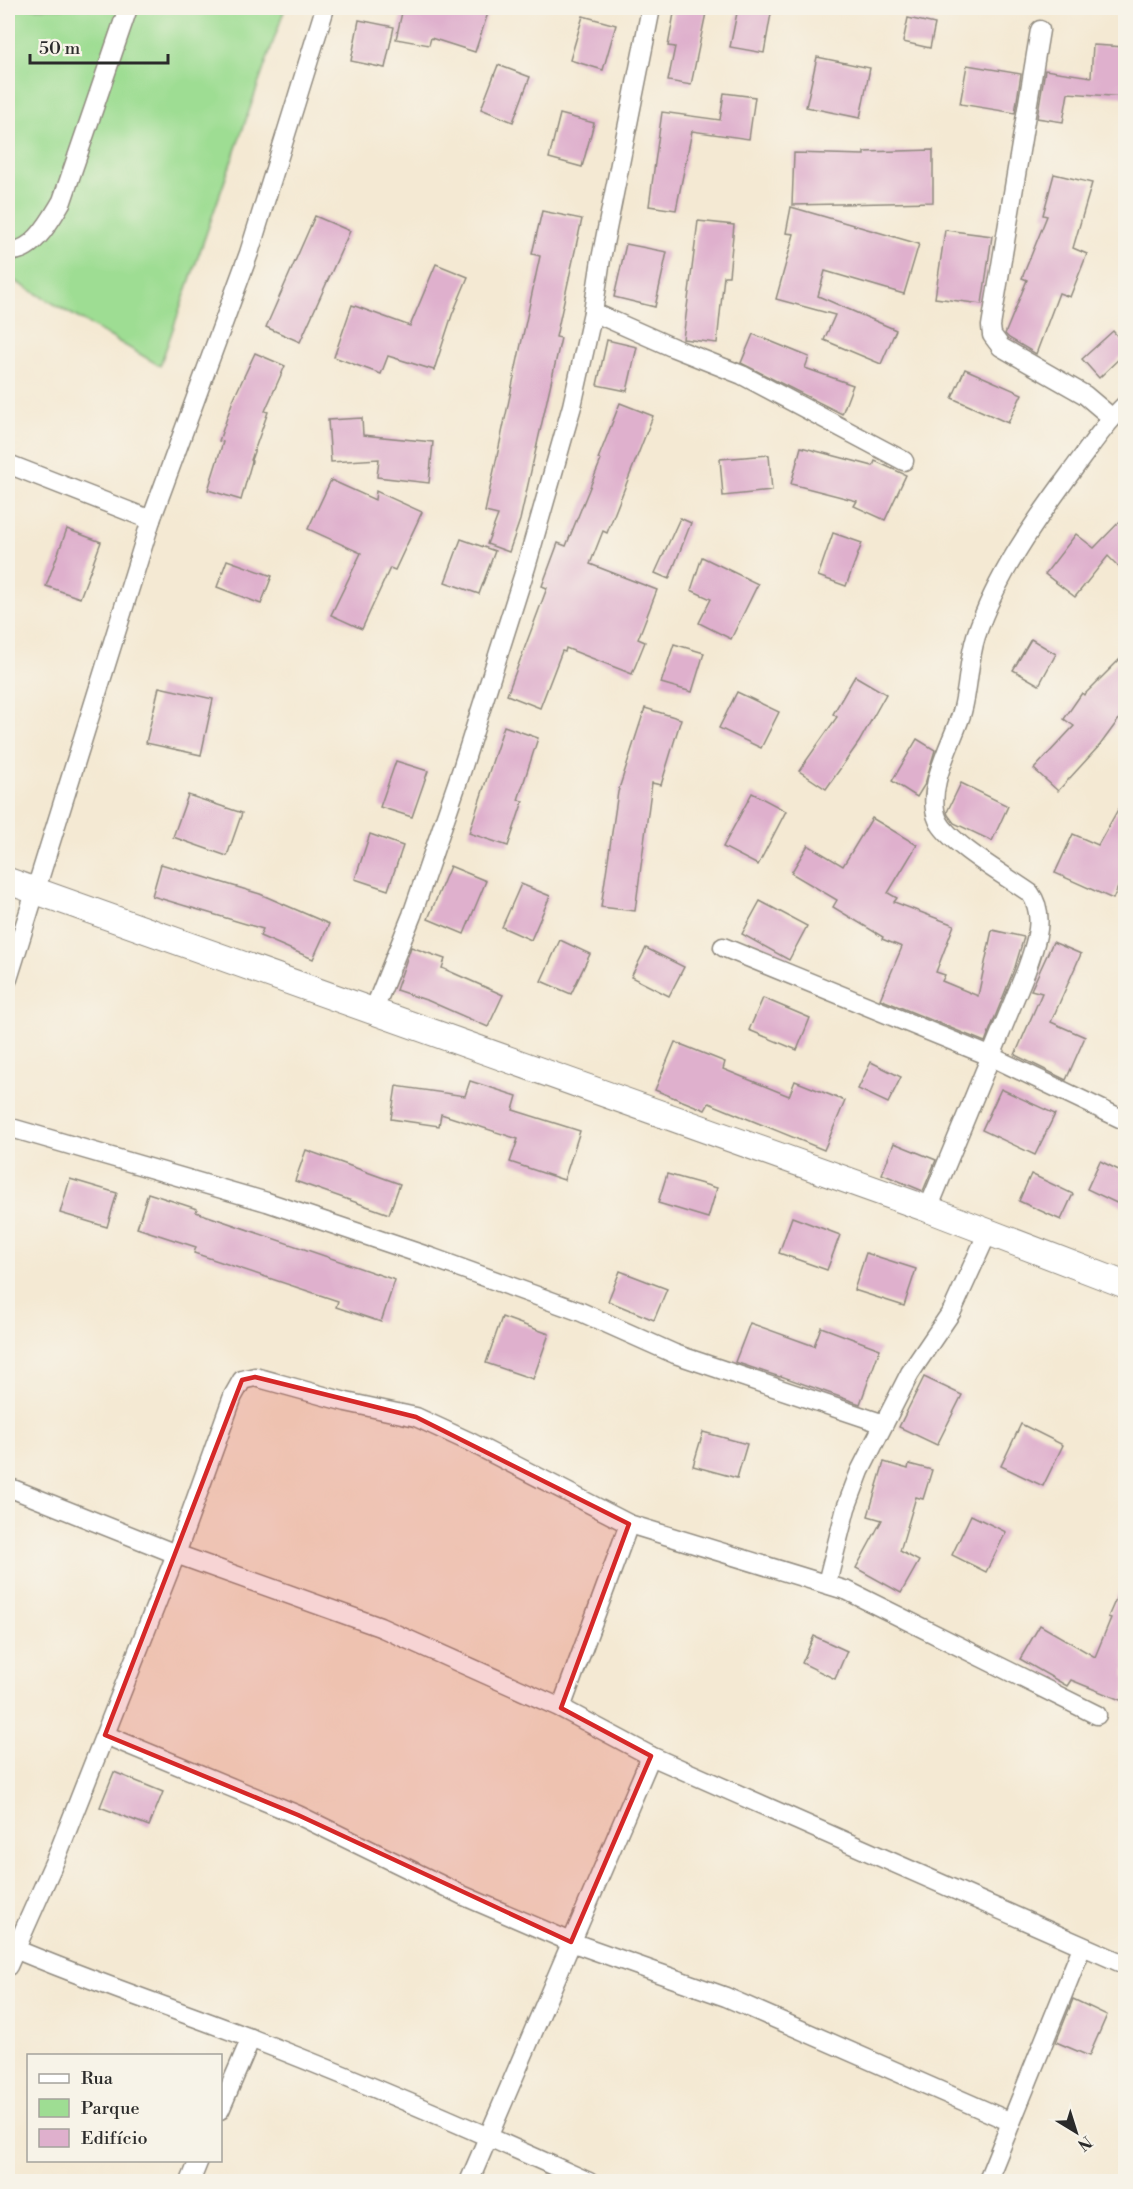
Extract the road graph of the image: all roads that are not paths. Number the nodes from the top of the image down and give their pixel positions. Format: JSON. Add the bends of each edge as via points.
{"nodes":[{"id":1,"x":128,"y":8,"type":"edge"},
{"id":2,"x":325,"y":8,"type":"edge"},
{"id":3,"x":651,"y":8,"type":"edge"},
{"id":4,"x":1040,"y":30,"type":"dead end"},
{"id":5,"x":8,"y":251,"type":"edge"},
{"id":6,"x":593,"y":312,"type":"junction"},
{"id":7,"x":1125,"y":404,"type":"edge"},
{"id":8,"x":1111,"y":417,"type":"junction"},
{"id":9,"x":904,"y":461,"type":"dead end"},
{"id":10,"x":8,"y":464,"type":"edge"},
{"id":11,"x":151,"y":519,"type":"junction"},
{"id":12,"x":8,"y":881,"type":"edge"},
{"id":13,"x":34,"y":891,"type":"junction"},
{"id":14,"x":723,"y":947,"type":"dead end"},
{"id":15,"x":8,"y":979,"type":"edge"},
{"id":16,"x":373,"y":1012,"type":"junction"},
{"id":17,"x":992,"y":1057,"type":"junction"},
{"id":18,"x":1125,"y":1120,"type":"edge"},
{"id":19,"x":8,"y":1127,"type":"edge"},
{"id":20,"x":928,"y":1209,"type":"junction"},
{"id":21,"x":988,"y":1232,"type":"junction"},
{"id":22,"x":1125,"y":1285,"type":"edge"},
{"id":23,"x":884,"y":1424,"type":"junction"},
{"id":24,"x":8,"y":1487,"type":"edge"},
{"id":25,"x":629,"y":1524,"type":"junction"},
{"id":26,"x":176,"y":1554,"type":"junction"},
{"id":27,"x":827,"y":1583,"type":"junction"},
{"id":28,"x":561,"y":1708,"type":"junction"},
{"id":29,"x":1097,"y":1715,"type":"dead end"},
{"id":30,"x":105,"y":1735,"type":"junction"},
{"id":31,"x":651,"y":1756,"type":"junction"},
{"id":32,"x":570,"y":1942,"type":"junction"},
{"id":33,"x":1082,"y":1947,"type":"junction"},
{"id":34,"x":10,"y":1954,"type":"edge"},
{"id":35,"x":1125,"y":1965,"type":"edge"},
{"id":36,"x":251,"y":2038,"type":"junction"},
{"id":37,"x":222,"y":2105,"type":"edge"},
{"id":38,"x":1011,"y":2122,"type":"junction"},
{"id":39,"x":487,"y":2136,"type":"junction"},
{"id":40,"x":198,"y":2162,"type":"edge"},
{"id":41,"x":190,"y":2181,"type":"edge"},
{"id":42,"x":469,"y":2181,"type":"edge"},
{"id":43,"x":589,"y":2181,"type":"edge"},
{"id":44,"x":987,"y":2181,"type":"edge"}],
"edges":[{"from":1,"to":5,"type":"street","via":[[62,201],[46,227],[25,247]]},
{"from":2,"to":11,"type":"street","via":[[249,253]]},
{"from":3,"to":6,"type":"street"},
{"from":4,"to":8,"type":"street","via":[[992,335],[1001,346],[1085,395]]},
{"from":6,"to":9,"type":"street","via":[[742,375]]},
{"from":6,"to":16,"type":"street","via":[[572,406],[526,567],[412,915]]},
{"from":7,"to":8,"type":"street"},
{"from":8,"to":17,"type":"street","via":[[1050,501],[987,604],[969,664],[963,710],[935,788],[938,821],[950,837],[1030,893],[1040,912],[1026,970]]},
{"from":10,"to":11,"type":"street"},
{"from":11,"to":13,"type":"street"},
{"from":12,"to":13,"type":"street"},
{"from":13,"to":15,"type":"street"},
{"from":13,"to":16,"type":"street"},
{"from":14,"to":17,"type":"street"},
{"from":16,"to":20,"type":"street"},
{"from":17,"to":18,"type":"street"},
{"from":17,"to":20,"type":"street"},
{"from":19,"to":23,"type":"street","via":[[278,1206],[581,1312],[675,1354]]},
{"from":20,"to":21,"type":"street"},
{"from":21,"to":22,"type":"street"},
{"from":21,"to":23,"type":"street","via":[[951,1311],[910,1374]]},
{"from":23,"to":27,"type":"street","via":[[846,1508]]},
{"from":24,"to":26,"type":"street"},
{"from":25,"to":26,"type":"street","via":[[416,1417],[255,1377],[242,1380],[233,1396]]},
{"from":25,"to":27,"type":"street"},
{"from":25,"to":28,"type":"street"},
{"from":26,"to":28,"type":"street","via":[[380,1627]]},
{"from":26,"to":30,"type":"street"},
{"from":27,"to":29,"type":"street"},
{"from":28,"to":31,"type":"street"},
{"from":30,"to":32,"type":"street","via":[[298,1815],[462,1895]]},
{"from":30,"to":34,"type":"street","via":[[57,1856]]},
{"from":31,"to":32,"type":"street"},
{"from":31,"to":33,"type":"street"},
{"from":32,"to":38,"type":"street","via":[[726,1997]]},
{"from":32,"to":39,"type":"street"},
{"from":33,"to":35,"type":"street"},
{"from":33,"to":38,"type":"street"},
{"from":34,"to":36,"type":"street"},
{"from":36,"to":37,"type":"street"},
{"from":36,"to":39,"type":"street"},
{"from":38,"to":44,"type":"street"},
{"from":39,"to":42,"type":"street"},
{"from":39,"to":43,"type":"street"},
{"from":40,"to":41,"type":"street"}]}
